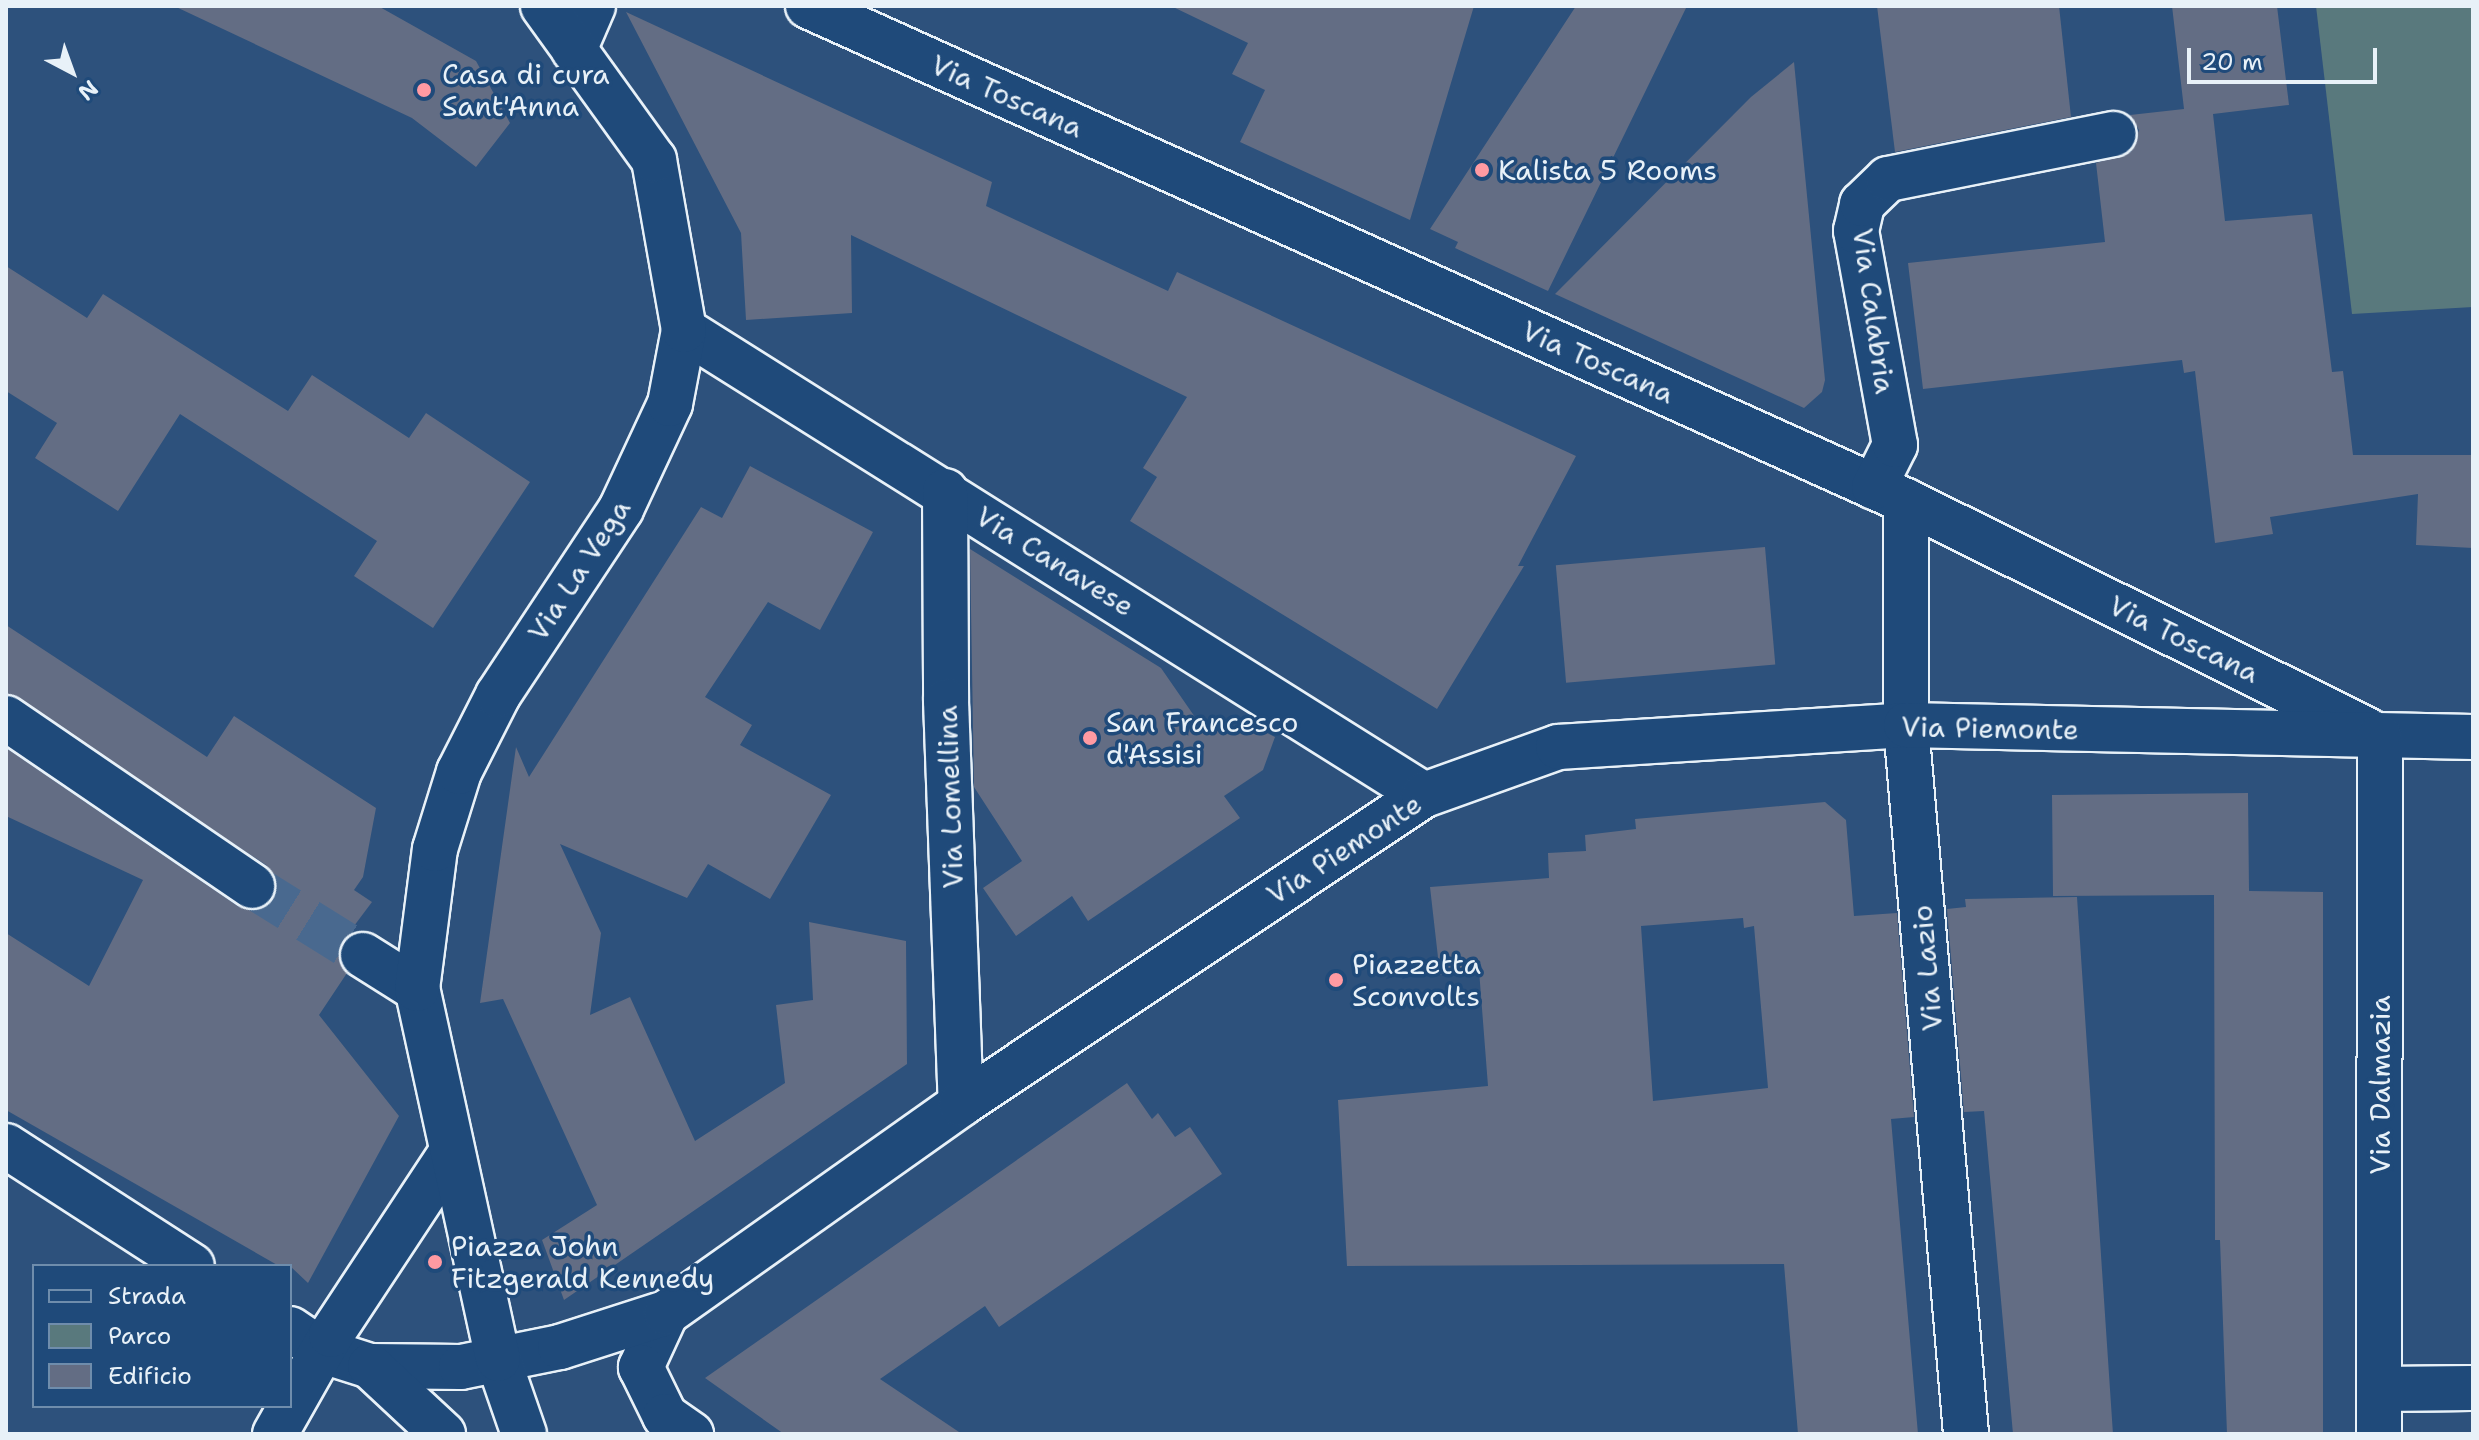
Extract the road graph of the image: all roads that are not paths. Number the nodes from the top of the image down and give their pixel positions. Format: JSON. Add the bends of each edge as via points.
{"nodes":[{"id":1,"x":543,"y":6,"type":"edge"},
{"id":2,"x":593,"y":6,"type":"edge"},
{"id":3,"x":808,"y":6,"type":"edge"},
{"id":4,"x":574,"y":50,"type":"junction"},
{"id":5,"x":2114,"y":134,"type":"dead end"},
{"id":6,"x":684,"y":330,"type":"junction"},
{"id":7,"x":945,"y":491,"type":"junction"},
{"id":8,"x":1890,"y":494,"type":"junction"},
{"id":9,"x":6,"y":718,"type":"edge"},
{"id":10,"x":1906,"y":725,"type":"junction"},
{"id":11,"x":2380,"y":737,"type":"junction"},
{"id":12,"x":2473,"y":737,"type":"edge"},
{"id":13,"x":1424,"y":795,"type":"junction"},
{"id":14,"x":252,"y":886,"type":"tunnel mouth"},
{"id":15,"x":363,"y":955,"type":"tunnel mouth"},
{"id":16,"x":417,"y":989,"type":"junction"},
{"id":17,"x":961,"y":1104,"type":"junction"},
{"id":18,"x":6,"y":1146,"type":"edge"},
{"id":19,"x":449,"y":1156,"type":"junction"},
{"id":20,"x":189,"y":1264,"type":"edge"},
{"id":21,"x":666,"y":1313,"type":"junction"},
{"id":22,"x":306,"y":1340,"type":"edge"},
{"id":23,"x":498,"y":1359,"type":"junction"},
{"id":24,"x":370,"y":1366,"type":"junction"},
{"id":25,"x":2473,"y":1388,"type":"edge"},
{"id":26,"x":2380,"y":1389,"type":"junction"},
{"id":27,"x":292,"y":1394,"type":"edge"},
{"id":28,"x":443,"y":1434,"type":"edge"},
{"id":29,"x":524,"y":1434,"type":"edge"},
{"id":30,"x":691,"y":1434,"type":"edge"},
{"id":31,"x":1966,"y":1434,"type":"edge"},
{"id":32,"x":2379,"y":1434,"type":"edge"}],
"edges":[{"from":1,"to":4,"type":"street","name":"Via La Vega"},
{"from":2,"to":4,"type":"street"},
{"from":3,"to":8,"type":"street","name":"Via Toscana"},
{"from":4,"to":6,"type":"street","name":"Via La Vega","via":[[654,160]]},
{"from":5,"to":8,"type":"street","name":"Via Calabria","via":[[1888,179],[1862,204],[1856,231],[1895,445]]},
{"from":6,"to":7,"type":"street","name":"Via Canavese"},
{"from":6,"to":16,"type":"street","name":"Via La Vega","via":[[670,404],[621,509],[498,695],[459,772],[435,849]]},
{"from":7,"to":13,"type":"street","name":"Via Canavese"},
{"from":7,"to":17,"type":"street","name":"Via Lomellina","via":[[946,701]]},
{"from":8,"to":10,"type":"street","name":"Via Lazio"},
{"from":8,"to":11,"type":"street","name":"Via Toscana"},
{"from":9,"to":14,"type":"street"},
{"from":10,"to":11,"type":"street","name":"Via Piemonte"},
{"from":10,"to":13,"type":"street","name":"Via Piemonte","via":[[1558,747]]},
{"from":10,"to":31,"type":"street","name":"Via Lazio"},
{"from":11,"to":12,"type":"street","name":"Via Piemonte"},
{"from":11,"to":26,"type":"street","name":"Via Dalmazia"},
{"from":13,"to":17,"type":"street","name":"Via Piemonte"},
{"from":15,"to":16,"type":"street"},
{"from":16,"to":19,"type":"street","name":"Via La Vega"},
{"from":17,"to":21,"type":"street","name":"Via Piemonte"},
{"from":18,"to":20,"type":"street"},
{"from":19,"to":22,"type":"street"},
{"from":19,"to":23,"type":"street"},
{"from":21,"to":23,"type":"street","via":[[560,1347]]},
{"from":21,"to":30,"type":"street","via":[[641,1367],[665,1416]]},
{"from":22,"to":24,"type":"street"},
{"from":22,"to":27,"type":"street"},
{"from":23,"to":24,"type":"street","via":[[461,1367]]},
{"from":23,"to":29,"type":"street"},
{"from":24,"to":28,"type":"street"},
{"from":25,"to":26,"type":"street"},
{"from":26,"to":32,"type":"street","name":"Via Dalmazia"}]}
